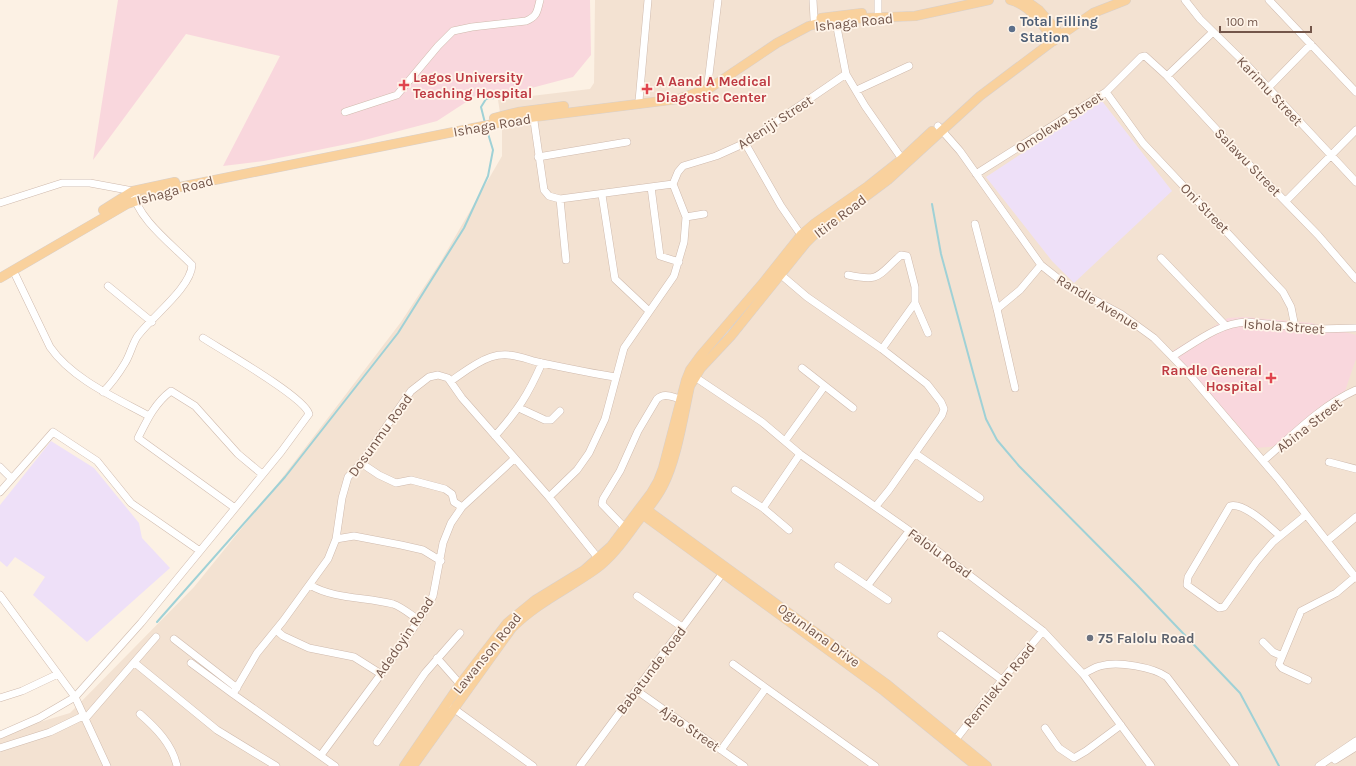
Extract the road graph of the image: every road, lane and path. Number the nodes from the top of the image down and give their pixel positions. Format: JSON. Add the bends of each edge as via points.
{"nodes":[{"id":1,"x":540,"y":0,"type":"edge"},
{"id":2,"x":648,"y":0,"type":"edge"},
{"id":3,"x":718,"y":0,"type":"edge"},
{"id":4,"x":812,"y":0,"type":"edge"},
{"id":5,"x":878,"y":0,"type":"edge"},
{"id":6,"x":964,"y":0,"type":"edge"},
{"id":7,"x":988,"y":0,"type":"edge"},
{"id":8,"x":1010,"y":0,"type":"edge"},
{"id":9,"x":1025,"y":0,"type":"edge"},
{"id":10,"x":1106,"y":0,"type":"edge"},
{"id":11,"x":1126,"y":0,"type":"edge"},
{"id":12,"x":1185,"y":0,"type":"edge"},
{"id":13,"x":1269,"y":0,"type":"edge"},
{"id":14,"x":950,"y":4,"type":"edge"},
{"id":15,"x":878,"y":12,"type":"junction"},
{"id":16,"x":814,"y":19,"type":"junction"},
{"id":17,"x":835,"y":19,"type":"junction"},
{"id":18,"x":1213,"y":32,"type":"junction"},
{"id":19,"x":1056,"y":36,"type":"junction"},
{"id":20,"x":1311,"y":44,"type":"junction"},
{"id":21,"x":1136,"y":62,"type":"joint"},
{"id":22,"x":909,"y":66,"type":"dead end"},
{"id":23,"x":846,"y":74,"type":"junction"},
{"id":24,"x":1167,"y":76,"type":"junction"},
{"id":25,"x":708,"y":83,"type":"junction"},
{"id":26,"x":1268,"y":88,"type":"junction"},
{"id":27,"x":857,"y":90,"type":"junction"},
{"id":28,"x":1106,"y":92,"type":"junction"},
{"id":29,"x":1356,"y":92,"type":"edge"},
{"id":30,"x":640,"y":101,"type":"junction"},
{"id":31,"x":345,"y":112,"type":"dead end"},
{"id":32,"x":533,"y":114,"type":"junction"},
{"id":33,"x":940,"y":128,"type":"junction"},
{"id":34,"x":1356,"y":130,"type":"edge"},
{"id":35,"x":627,"y":142,"type":"dead end"},
{"id":36,"x":745,"y":143,"type":"junction"},
{"id":37,"x":1330,"y":156,"type":"junction"},
{"id":38,"x":538,"y":157,"type":"junction"},
{"id":39,"x":902,"y":159,"type":"junction"},
{"id":40,"x":976,"y":174,"type":"junction"},
{"id":41,"x":1356,"y":182,"type":"edge"},
{"id":42,"x":673,"y":184,"type":"junction"},
{"id":43,"x":651,"y":187,"type":"junction"},
{"id":44,"x":602,"y":195,"type":"junction"},
{"id":45,"x":133,"y":196,"type":"junction"},
{"id":46,"x":560,"y":199,"type":"junction"},
{"id":47,"x":1286,"y":202,"type":"junction"},
{"id":48,"x":0,"y":203,"type":"edge"},
{"id":49,"x":704,"y":214,"type":"dead end"},
{"id":50,"x":686,"y":217,"type":"junction"},
{"id":51,"x":975,"y":224,"type":"dead end"},
{"id":52,"x":801,"y":235,"type":"junction"},
{"id":53,"x":1161,"y":258,"type":"dead end"},
{"id":54,"x":566,"y":260,"type":"dead end"},
{"id":55,"x":679,"y":262,"type":"junction"},
{"id":56,"x":1041,"y":266,"type":"junction"},
{"id":57,"x":13,"y":270,"type":"junction"},
{"id":58,"x":780,"y":274,"type":"junction"},
{"id":59,"x":0,"y":275,"type":"edge"},
{"id":60,"x":848,"y":275,"type":"dead end"},
{"id":61,"x":0,"y":278,"type":"edge"},
{"id":62,"x":1356,"y":279,"type":"edge"},
{"id":63,"x":108,"y":286,"type":"dead end"},
{"id":64,"x":915,"y":303,"type":"junction"},
{"id":65,"x":997,"y":309,"type":"junction"},
{"id":66,"x":648,"y":310,"type":"junction"},
{"id":67,"x":152,"y":322,"type":"junction"},
{"id":68,"x":1225,"y":325,"type":"junction"},
{"id":69,"x":1295,"y":327,"type":"junction"},
{"id":70,"x":1356,"y":328,"type":"edge"},
{"id":71,"x":928,"y":333,"type":"dead end"},
{"id":72,"x":203,"y":338,"type":"dead end"},
{"id":73,"x":882,"y":349,"type":"junction"},
{"id":74,"x":1173,"y":356,"type":"junction"},
{"id":75,"x":542,"y":363,"type":"junction"},
{"id":76,"x":802,"y":368,"type":"dead end"},
{"id":77,"x":692,"y":375,"type":"junction"},
{"id":78,"x":615,"y":377,"type":"junction"},
{"id":79,"x":451,"y":381,"type":"junction"},
{"id":80,"x":824,"y":387,"type":"junction"},
{"id":81,"x":1015,"y":388,"type":"dead end"},
{"id":82,"x":1356,"y":390,"type":"edge"},
{"id":83,"x":103,"y":392,"type":"junction"},
{"id":84,"x":680,"y":399,"type":"junction"},
{"id":85,"x":519,"y":408,"type":"junction"},
{"id":86,"x":853,"y":408,"type":"dead end"},
{"id":87,"x":560,"y":411,"type":"dead end"},
{"id":88,"x":149,"y":416,"type":"junction"},
{"id":89,"x":495,"y":436,"type":"junction"},
{"id":90,"x":785,"y":441,"type":"junction"},
{"id":91,"x":800,"y":454,"type":"junction"},
{"id":92,"x":916,"y":454,"type":"junction"},
{"id":93,"x":514,"y":459,"type":"junction"},
{"id":94,"x":1263,"y":461,"type":"junction"},
{"id":95,"x":1329,"y":462,"type":"dead end"},
{"id":96,"x":361,"y":463,"type":"junction"},
{"id":97,"x":0,"y":467,"type":"edge"},
{"id":98,"x":1356,"y":469,"type":"edge"},
{"id":99,"x":262,"y":474,"type":"junction"},
{"id":100,"x":11,"y":478,"type":"junction"},
{"id":101,"x":735,"y":490,"type":"dead end"},
{"id":102,"x":0,"y":492,"type":"edge"},
{"id":103,"x":549,"y":497,"type":"junction"},
{"id":104,"x":980,"y":498,"type":"dead end"},
{"id":105,"x":876,"y":506,"type":"junction"},
{"id":106,"x":462,"y":507,"type":"junction"},
{"id":107,"x":235,"y":508,"type":"junction"},
{"id":108,"x":763,"y":508,"type":"junction"},
{"id":109,"x":642,"y":510,"type":"junction"},
{"id":110,"x":1306,"y":515,"type":"junction"},
{"id":111,"x":1356,"y":517,"type":"edge"},
{"id":112,"x":625,"y":528,"type":"junction"},
{"id":113,"x":789,"y":530,"type":"dead end"},
{"id":114,"x":909,"y":531,"type":"junction"},
{"id":115,"x":1280,"y":536,"type":"junction"},
{"id":116,"x":336,"y":539,"type":"junction"},
{"id":117,"x":1327,"y":541,"type":"junction"},
{"id":118,"x":200,"y":551,"type":"junction"},
{"id":119,"x":598,"y":558,"type":"junction"},
{"id":120,"x":441,"y":561,"type":"junction"},
{"id":121,"x":838,"y":566,"type":"dead end"},
{"id":122,"x":725,"y":571,"type":"junction"},
{"id":123,"x":1356,"y":577,"type":"edge"},
{"id":124,"x":310,"y":585,"type":"junction"},
{"id":125,"x":868,"y":585,"type":"junction"},
{"id":126,"x":0,"y":595,"type":"edge"},
{"id":127,"x":637,"y":596,"type":"dead end"},
{"id":128,"x":888,"y":600,"type":"dead end"},
{"id":129,"x":419,"y":620,"type":"junction"},
{"id":130,"x":682,"y":627,"type":"junction"},
{"id":131,"x":276,"y":630,"type":"junction"},
{"id":132,"x":1043,"y":632,"type":"junction"},
{"id":133,"x":460,"y":633,"type":"dead end"},
{"id":134,"x":940,"y":635,"type":"dead end"},
{"id":135,"x":156,"y":638,"type":"dead end"},
{"id":136,"x":174,"y":639,"type":"dead end"},
{"id":137,"x":1263,"y":642,"type":"dead end"},
{"id":138,"x":489,"y":652,"type":"junction"},
{"id":139,"x":1282,"y":656,"type":"junction"},
{"id":140,"x":437,"y":658,"type":"junction"},
{"id":141,"x":135,"y":663,"type":"junction"},
{"id":142,"x":191,"y":663,"type":"dead end"},
{"id":143,"x":733,"y":664,"type":"dead end"},
{"id":144,"x":58,"y":674,"type":"junction"},
{"id":145,"x":381,"y":674,"type":"junction"},
{"id":146,"x":1083,"y":674,"type":"junction"},
{"id":147,"x":1002,"y":680,"type":"junction"},
{"id":148,"x":1308,"y":680,"type":"dead end"},
{"id":149,"x":460,"y":684,"type":"junction"},
{"id":150,"x":237,"y":688,"type":"junction"},
{"id":151,"x":766,"y":688,"type":"junction"},
{"id":152,"x":636,"y":690,"type":"junction"},
{"id":153,"x":75,"y":697,"type":"junction"},
{"id":154,"x":0,"y":698,"type":"edge"},
{"id":155,"x":454,"y":708,"type":"junction"},
{"id":156,"x":140,"y":714,"type":"dead end"},
{"id":157,"x":84,"y":717,"type":"junction"},
{"id":158,"x":1121,"y":724,"type":"junction"},
{"id":159,"x":1045,"y":728,"type":"dead end"},
{"id":160,"x":0,"y":735,"type":"edge"},
{"id":161,"x":1356,"y":740,"type":"edge"},
{"id":162,"x":377,"y":742,"type":"dead end"},
{"id":163,"x":954,"y":742,"type":"junction"},
{"id":164,"x":1356,"y":747,"type":"edge"},
{"id":165,"x":0,"y":748,"type":"edge"},
{"id":166,"x":721,"y":750,"type":"junction"},
{"id":167,"x":320,"y":755,"type":"junction"},
{"id":168,"x":1323,"y":765,"type":"edge"},
{"id":169,"x":107,"y":766,"type":"edge"},
{"id":170,"x":177,"y":766,"type":"edge"},
{"id":171,"x":276,"y":766,"type":"edge"},
{"id":172,"x":335,"y":766,"type":"edge"},
{"id":173,"x":404,"y":766,"type":"edge"},
{"id":174,"x":413,"y":766,"type":"edge"},
{"id":175,"x":533,"y":766,"type":"edge"},
{"id":176,"x":580,"y":766,"type":"edge"},
{"id":177,"x":744,"y":766,"type":"edge"},
{"id":178,"x":875,"y":766,"type":"edge"},
{"id":179,"x":976,"y":766,"type":"edge"},
{"id":180,"x":987,"y":766,"type":"edge"},
{"id":181,"x":1151,"y":766,"type":"edge"},
{"id":182,"x":1235,"y":766,"type":"edge"}],
"edges":[{"from":1,"to":31,"type":"street","via":[[534,18],[453,32],[397,95]]},
{"from":2,"to":30,"type":"street"},
{"from":3,"to":25,"type":"street"},
{"from":4,"to":16,"type":"street"},
{"from":5,"to":15,"type":"street"},
{"from":6,"to":14,"type":"main road","name":"Ishaga Road"},
{"from":7,"to":14,"type":"main road","name":"Ishaga Road"},
{"from":8,"to":19,"type":"main road","via":[[1026,8]]},
{"from":9,"to":19,"type":"main road","via":[[1039,10]]},
{"from":10,"to":19,"type":"main road","name":"Itire Road"},
{"from":11,"to":19,"type":"main road","name":"Itire Road","via":[[1093,13]]},
{"from":12,"to":18,"type":"street","name":"Karimu Street"},
{"from":13,"to":20,"type":"street"},
{"from":14,"to":15,"type":"main road","name":"Ishaga Road","via":[[913,13]]},
{"from":14,"to":17,"type":"main road","name":"Ishaga Road","via":[[915,16]]},
{"from":15,"to":17,"type":"main road","name":"Ishaga Road"},
{"from":16,"to":17,"type":"main road","name":"Ishaga Road"},
{"from":16,"to":25,"type":"main road","name":"Ishaga Road","via":[[774,38]]},
{"from":17,"to":23,"type":"street"},
{"from":17,"to":32,"type":"main road","name":"Ishaga Road","via":[[808,26],[786,37],[720,82],[697,94],[678,99]]},
{"from":18,"to":24,"type":"street"},
{"from":18,"to":26,"type":"street","name":"Karimu Street"},
{"from":19,"to":33,"type":"main road","name":"Itire Road"},
{"from":20,"to":26,"type":"street"},
{"from":20,"to":29,"type":"street"},
{"from":21,"to":24,"type":"street","name":"Salawu Street","via":[[1141,57],[1146,57]]},
{"from":21,"to":28,"type":"street","name":"Omolewa Street"},
{"from":22,"to":27,"type":"street"},
{"from":23,"to":27,"type":"street"},
{"from":23,"to":36,"type":"street","name":"Adeniji Street"},
{"from":24,"to":47,"type":"street","name":"Salawu Street"},
{"from":25,"to":30,"type":"main road","name":"Ishaga Road","via":[[696,91]]},
{"from":26,"to":37,"type":"street","name":"Karimu Street"},
{"from":27,"to":39,"type":"street","via":[[865,106]]},
{"from":28,"to":40,"type":"street","name":"Omolewa Street"},
{"from":28,"to":69,"type":"street","name":"Oni Street","via":[[1143,143],[1283,292],[1291,307]]},
{"from":30,"to":32,"type":"main road","name":"Ishaga Road"},
{"from":32,"to":38,"type":"street"},
{"from":32,"to":45,"type":"main road","name":"Ishaga Road"},
{"from":33,"to":39,"type":"main road","name":"Itire Road"},
{"from":33,"to":40,"type":"street","name":"Randle Avenue"},
{"from":33,"to":58,"type":"main road","name":"Itire Road","via":[[888,180],[813,236]]},
{"from":34,"to":37,"type":"street"},
{"from":35,"to":38,"type":"street"},
{"from":36,"to":42,"type":"street","name":"Adeniji Street","via":[[716,156],[683,166]]},
{"from":36,"to":52,"type":"street","via":[[780,206]]},
{"from":37,"to":41,"type":"street","name":"Karimu Street"},
{"from":37,"to":47,"type":"street"},
{"from":38,"to":46,"type":"street","via":[[544,190],[549,196]]},
{"from":39,"to":52,"type":"main road","name":"Itire Road"},
{"from":40,"to":56,"type":"street","name":"Randle Avenue"},
{"from":42,"to":43,"type":"street"},
{"from":42,"to":50,"type":"street"},
{"from":43,"to":44,"type":"street"},
{"from":43,"to":55,"type":"street","via":[[660,256]]},
{"from":44,"to":46,"type":"street"},
{"from":44,"to":66,"type":"street","via":[[615,279]]},
{"from":45,"to":48,"type":"street","via":[[90,183],[62,183]]},
{"from":45,"to":57,"type":"main road","name":"Ishaga Road"},
{"from":45,"to":59,"type":"main road","name":"Ishaga Road"},
{"from":45,"to":67,"type":"street","via":[[160,233],[192,265],[192,271],[180,289]]},
{"from":46,"to":54,"type":"street"},
{"from":47,"to":62,"type":"street","name":"Salawu Street"},
{"from":49,"to":50,"type":"street"},
{"from":50,"to":55,"type":"street"},
{"from":51,"to":65,"type":"street"},
{"from":52,"to":77,"type":"main road","name":"Itire Road","via":[[701,355]]},
{"from":53,"to":68,"type":"street"},
{"from":55,"to":66,"type":"street","via":[[668,287]]},
{"from":56,"to":65,"type":"street","via":[[1020,290]]},
{"from":56,"to":74,"type":"street","name":"Randle Avenue","via":[[1065,284],[1138,324]]},
{"from":57,"to":61,"type":"main road","name":"Ishaga Road"},
{"from":57,"to":83,"type":"street","via":[[57,357]]},
{"from":58,"to":73,"type":"street","via":[[807,297]]},
{"from":58,"to":77,"type":"main road","name":"Itire Road"},
{"from":60,"to":64,"type":"street","via":[[869,279],[878,276],[901,255],[907,256],[915,287]]},
{"from":63,"to":67,"type":"street"},
{"from":64,"to":71,"type":"street"},
{"from":64,"to":73,"type":"street"},
{"from":65,"to":81,"type":"street"},
{"from":66,"to":78,"type":"street","via":[[624,348]]},
{"from":67,"to":83,"type":"street","via":[[137,338],[126,362],[112,384]]},
{"from":68,"to":69,"type":"street","name":"Ishola Street","via":[[1247,322]]},
{"from":68,"to":74,"type":"street","name":"Ishola Street"},
{"from":69,"to":70,"type":"street","name":"Ishola Street"},
{"from":72,"to":99,"type":"street","via":[[256,371],[308,410],[307,416]]},
{"from":73,"to":92,"type":"street","via":[[927,384],[943,405],[942,415]]},
{"from":74,"to":94,"type":"street","name":"Randle Avenue"},
{"from":75,"to":78,"type":"street"},
{"from":75,"to":79,"type":"street","via":[[504,354],[476,363]]},
{"from":75,"to":85,"type":"street"},
{"from":76,"to":80,"type":"street"},
{"from":77,"to":84,"type":"main road","name":"Itire Road"},
{"from":77,"to":90,"type":"street","name":"Falolu Road","via":[[762,422]]},
{"from":77,"to":109,"type":"main road","name":"Itire Road","via":[[670,469],[662,487]]},
{"from":78,"to":103,"type":"street","via":[[605,418],[589,453],[577,470]]},
{"from":79,"to":89,"type":"street","via":[[462,398]]},
{"from":79,"to":96,"type":"street","name":"Dosunmu Road","via":[[443,376],[434,375],[411,391]]},
{"from":80,"to":86,"type":"street"},
{"from":80,"to":90,"type":"street"},
{"from":82,"to":94,"type":"street","name":"Abina Street","via":[[1317,414]]},
{"from":83,"to":88,"type":"street"},
{"from":84,"to":109,"type":"main road","name":"Itire Road","via":[[660,477]]},
{"from":84,"to":112,"type":"street","via":[[666,395],[657,399],[603,499],[605,509]]},
{"from":85,"to":87,"type":"street","via":[[545,420],[552,420]]},
{"from":85,"to":89,"type":"street"},
{"from":88,"to":99,"type":"street","via":[[160,400],[171,391],[196,406],[238,454]]},
{"from":88,"to":107,"type":"street","via":[[138,438]]},
{"from":89,"to":93,"type":"street"},
{"from":90,"to":91,"type":"street","name":"Falolu Road"},
{"from":91,"to":105,"type":"street","name":"Falolu Road"},
{"from":91,"to":108,"type":"street"},
{"from":92,"to":104,"type":"street"},
{"from":92,"to":105,"type":"street"},
{"from":93,"to":103,"type":"street"},
{"from":93,"to":106,"type":"street","name":"Adedoyin Road"},
{"from":94,"to":110,"type":"street","name":"Randle Avenue"},
{"from":95,"to":98,"type":"street"},
{"from":96,"to":106,"type":"street","via":[[396,483],[411,480],[445,489],[452,494],[454,502]]},
{"from":96,"to":116,"type":"street","name":"Dosunmu Road","via":[[345,484]]},
{"from":97,"to":100,"type":"street"},
{"from":99,"to":107,"type":"street"},
{"from":100,"to":102,"type":"street"},
{"from":100,"to":118,"type":"street","via":[[53,432],[97,461],[130,503]]},
{"from":101,"to":108,"type":"street"},
{"from":103,"to":119,"type":"street"},
{"from":105,"to":114,"type":"street","name":"Falolu Road"},
{"from":106,"to":120,"type":"street","name":"Adedoyin Road","via":[[451,523],[443,543]]},
{"from":107,"to":118,"type":"street"},
{"from":108,"to":113,"type":"street"},
{"from":109,"to":112,"type":"main road","name":"Lawanson Road"},
{"from":109,"to":122,"type":"main road","name":"Ogunlana Drive"},
{"from":109,"to":138,"type":"main road","name":"Lawanson Road","via":[[606,561],[522,618]]},
{"from":110,"to":115,"type":"street"},
{"from":110,"to":117,"type":"street","name":"Randle Avenue"},
{"from":111,"to":117,"type":"street"},
{"from":112,"to":119,"type":"main road","name":"Lawanson Road"},
{"from":114,"to":125,"type":"street"},
{"from":114,"to":132,"type":"street","name":"Falolu Road"},
{"from":115,"to":115,"type":"street","via":[[1251,512],[1235,505],[1230,506],[1188,577],[1187,585],[1219,608],[1224,607],[1256,562]]},
{"from":116,"to":120,"type":"street","via":[[354,536],[401,544],[423,550]]},
{"from":116,"to":124,"type":"street","name":"Dosunmu Road","via":[[328,559]]},
{"from":117,"to":123,"type":"street","name":"Randle Avenue"},
{"from":118,"to":153,"type":"street","via":[[141,623]]},
{"from":119,"to":138,"type":"main road","name":"Lawanson Road","via":[[584,570],[513,616]]},
{"from":120,"to":129,"type":"street","name":"Adedoyin Road","via":[[433,596]]},
{"from":121,"to":125,"type":"street"},
{"from":122,"to":130,"type":"street","name":"Babatunde Road"},
{"from":122,"to":163,"type":"main road","name":"Ogunlana Drive","via":[[888,685]]},
{"from":123,"to":139,"type":"street","via":[[1336,593],[1301,611]]},
{"from":124,"to":129,"type":"street","via":[[322,593],[337,593],[345,597],[394,604]]},
{"from":124,"to":131,"type":"street","name":"Dosunmu Road"},
{"from":125,"to":128,"type":"street"},
{"from":126,"to":144,"type":"street"},
{"from":127,"to":130,"type":"street"},
{"from":129,"to":145,"type":"street","name":"Adedoyin Road"},
{"from":130,"to":152,"type":"street","name":"Babatunde Road"},
{"from":131,"to":145,"type":"street","via":[[309,648],[354,657]]},
{"from":131,"to":150,"type":"street","name":"Dosunmu Road","via":[[256,653]]},
{"from":132,"to":146,"type":"street","name":"Falolu Road"},
{"from":132,"to":147,"type":"street","name":"Remilekun Road"},
{"from":133,"to":140,"type":"street"},
{"from":134,"to":147,"type":"street"},
{"from":135,"to":141,"type":"street"},
{"from":136,"to":150,"type":"street"},
{"from":137,"to":139,"type":"street","via":[[1273,652]]},
{"from":138,"to":149,"type":"main road","name":"Lawanson Road"},
{"from":138,"to":155,"type":"main road","name":"Lawanson Road"},
{"from":139,"to":148,"type":"street","via":[[1280,666]]},
{"from":140,"to":149,"type":"street"},
{"from":140,"to":162,"type":"street"},
{"from":141,"to":157,"type":"street"},
{"from":141,"to":171,"type":"street","via":[[217,730]]},
{"from":142,"to":150,"type":"street"},
{"from":143,"to":151,"type":"street"},
{"from":144,"to":153,"type":"street"},
{"from":144,"to":154,"type":"street"},
{"from":145,"to":167,"type":"street","name":"Adedoyin Road"},
{"from":146,"to":158,"type":"street","name":"Falolu Road"},
{"from":146,"to":182,"type":"street","via":[[1100,666],[1114,664],[1160,672]]},
{"from":147,"to":163,"type":"street","name":"Remilekun Road"},
{"from":149,"to":173,"type":"main road","name":"Lawanson Road"},
{"from":150,"to":167,"type":"street"},
{"from":151,"to":166,"type":"street"},
{"from":151,"to":178,"type":"street"},
{"from":152,"to":166,"type":"street","name":"Ajao Street"},
{"from":152,"to":176,"type":"street","name":"Babatunde Road"},
{"from":153,"to":157,"type":"street"},
{"from":153,"to":160,"type":"street","via":[[39,718]]},
{"from":155,"to":174,"type":"main road","name":"Lawanson Road"},
{"from":155,"to":175,"type":"street"},
{"from":156,"to":170,"type":"street","via":[[158,730]]},
{"from":157,"to":165,"type":"street","via":[[50,732]]},
{"from":157,"to":169,"type":"street"},
{"from":158,"to":159,"type":"street","via":[[1074,758],[1059,748]]},
{"from":158,"to":181,"type":"street","name":"Falolu Road"},
{"from":161,"to":168,"type":"street"},
{"from":163,"to":179,"type":"main road","name":"Ogunlana Drive"},
{"from":163,"to":180,"type":"main road","name":"Ogunlana Drive"},
{"from":164,"to":168,"type":"street"},
{"from":166,"to":177,"type":"street","name":"Ajao Street"},
{"from":167,"to":172,"type":"street"}]}
